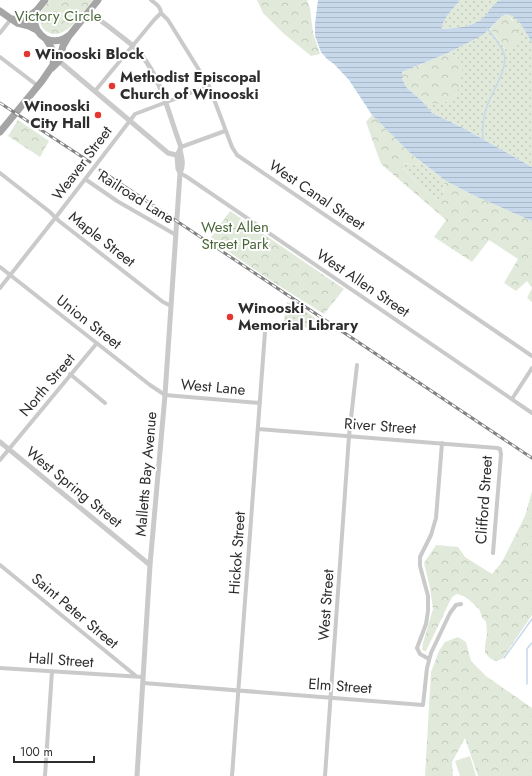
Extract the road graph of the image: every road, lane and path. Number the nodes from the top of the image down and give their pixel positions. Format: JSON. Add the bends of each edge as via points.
{"nodes":[{"id":1,"x":45,"y":0,"type":"edge"},
{"id":2,"x":98,"y":0,"type":"edge"},
{"id":3,"x":151,"y":0,"type":"edge"},
{"id":4,"x":37,"y":10,"type":"junction"},
{"id":5,"x":0,"y":11,"type":"edge"},
{"id":6,"x":161,"y":13,"type":"junction"},
{"id":7,"x":90,"y":14,"type":"junction"},
{"id":8,"x":11,"y":18,"type":"junction"},
{"id":9,"x":37,"y":30,"type":"junction"},
{"id":10,"x":0,"y":33,"type":"edge"},
{"id":11,"x":69,"y":36,"type":"junction"},
{"id":12,"x":46,"y":39,"type":"junction"},
{"id":13,"x":133,"y":46,"type":"junction"},
{"id":14,"x":0,"y":57,"type":"edge"},
{"id":15,"x":59,"y":61,"type":"junction"},
{"id":16,"x":49,"y":71,"type":"junction"},
{"id":17,"x":38,"y":86,"type":"junction"},
{"id":18,"x":209,"y":86,"type":"junction"},
{"id":19,"x":94,"y":91,"type":"junction"},
{"id":20,"x":165,"y":102,"type":"junction"},
{"id":21,"x":130,"y":121,"type":"junction"},
{"id":22,"x":225,"y":131,"type":"junction"},
{"id":23,"x":0,"y":132,"type":"edge"},
{"id":24,"x":181,"y":149,"type":"junction"},
{"id":25,"x":179,"y":156,"type":"junction"},
{"id":26,"x":0,"y":173,"type":"edge"},
{"id":27,"x":180,"y":173,"type":"junction"},
{"id":28,"x":85,"y":179,"type":"junction"},
{"id":29,"x":56,"y":217,"type":"junction"},
{"id":30,"x":176,"y":235,"type":"junction"},
{"id":31,"x":0,"y":267,"type":"edge"},
{"id":32,"x":10,"y":275,"type":"junction"},
{"id":33,"x":0,"y":288,"type":"edge"},
{"id":34,"x":171,"y":306,"type":"junction"},
{"id":35,"x":265,"y":332,"type":"dead end"},
{"id":36,"x":97,"y":343,"type":"junction"},
{"id":37,"x":532,"y":356,"type":"edge"},
{"id":38,"x":357,"y":365,"type":"dead end"},
{"id":39,"x":532,"y":368,"type":"edge"},
{"id":40,"x":70,"y":374,"type":"junction"},
{"id":41,"x":165,"y":394,"type":"junction"},
{"id":42,"x":512,"y":399,"type":"junction"},
{"id":43,"x":106,"y":403,"type":"dead end"},
{"id":44,"x":260,"y":403,"type":"junction"},
{"id":45,"x":532,"y":413,"type":"edge"},
{"id":46,"x":258,"y":429,"type":"junction"},
{"id":47,"x":349,"y":436,"type":"junction"},
{"id":48,"x":0,"y":442,"type":"edge"},
{"id":49,"x":442,"y":443,"type":"junction"},
{"id":50,"x":9,"y":449,"type":"junction"},
{"id":51,"x":500,"y":449,"type":"joint"},
{"id":52,"x":0,"y":460,"type":"edge"},
{"id":53,"x":493,"y":553,"type":"dead end"},
{"id":54,"x":0,"y":565,"type":"edge"},
{"id":55,"x":150,"y":565,"type":"junction"},
{"id":56,"x":461,"y":604,"type":"dead end"},
{"id":57,"x":429,"y":659,"type":"junction"},
{"id":58,"x":0,"y":668,"type":"edge"},
{"id":59,"x":52,"y":671,"type":"junction"},
{"id":60,"x":136,"y":676,"type":"junction"},
{"id":61,"x":143,"y":680,"type":"junction"},
{"id":62,"x":239,"y":690,"type":"junction"},
{"id":63,"x":331,"y":698,"type":"junction"},
{"id":64,"x":45,"y":776,"type":"edge"},
{"id":65,"x":137,"y":776,"type":"edge"},
{"id":66,"x":232,"y":776,"type":"edge"},
{"id":67,"x":326,"y":776,"type":"edge"}],
"edges":[{"from":1,"to":4,"type":"main road"},
{"from":2,"to":7,"type":"main road"},
{"from":3,"to":6,"type":"street","name":"West Canal Street","via":[[160,8]]},
{"from":4,"to":8,"type":"main road","via":[[25,19]]},
{"from":4,"to":9,"type":"main road"},
{"from":5,"to":8,"type":"main road"},
{"from":6,"to":13,"type":"street"},
{"from":6,"to":18,"type":"street","name":"West Canal Street","via":[[168,20]]},
{"from":7,"to":11,"type":"main road"},
{"from":7,"to":13,"type":"street","name":"Malletts Bay Avenue"},
{"from":8,"to":9,"type":"main road","via":[[17,23]]},
{"from":8,"to":10,"type":"street"},
{"from":9,"to":12,"type":"main road"},
{"from":11,"to":12,"type":"main road","via":[[57,40]]},
{"from":11,"to":15,"type":"main road"},
{"from":12,"to":16,"type":"main road","via":[[54,56]]},
{"from":13,"to":19,"type":"street"},
{"from":13,"to":20,"type":"street","name":"Malletts Bay Avenue","via":[[152,71]]},
{"from":14,"to":17,"type":"street"},
{"from":15,"to":16,"type":"main road"},
{"from":15,"to":19,"type":"street"},
{"from":16,"to":17,"type":"main road"},
{"from":17,"to":23,"type":"main road"},
{"from":18,"to":20,"type":"street","name":"Weaver Street"},
{"from":18,"to":22,"type":"street","name":"West Canal Street"},
{"from":19,"to":21,"type":"street"},
{"from":20,"to":21,"type":"street","name":"Weaver Street","via":[[135,114]]},
{"from":20,"to":24,"type":"street","name":"Malletts Bay Avenue"},
{"from":21,"to":25,"type":"street","via":[[168,153]]},
{"from":21,"to":28,"type":"street","name":"Weaver Street"},
{"from":22,"to":24,"type":"street"},
{"from":22,"to":37,"type":"street","name":"West Canal Street","via":[[233,150],[240,157]]},
{"from":24,"to":25,"type":"street","name":"Malletts Bay Avenue"},
{"from":25,"to":27,"type":"street","name":"Malletts Bay Avenue"},
{"from":26,"to":29,"type":"street","name":"Maple Street"},
{"from":27,"to":30,"type":"street","name":"Malletts Bay Avenue"},
{"from":27,"to":42,"type":"street","name":"West Allen Street"},
{"from":28,"to":29,"type":"street","name":"Weaver Street"},
{"from":28,"to":30,"type":"street","name":"Railroad Lane"},
{"from":29,"to":32,"type":"street","name":"Weaver Street"},
{"from":29,"to":34,"type":"street","name":"Maple Street"},
{"from":30,"to":34,"type":"street","name":"Malletts Bay Avenue"},
{"from":31,"to":32,"type":"street","name":"Union Street"},
{"from":32,"to":33,"type":"street","name":"Weaver Street"},
{"from":32,"to":36,"type":"street","name":"Union Street"},
{"from":34,"to":41,"type":"street","name":"Malletts Bay Avenue"},
{"from":35,"to":44,"type":"street","name":"Hickok Street"},
{"from":36,"to":40,"type":"street","name":"North Street"},
{"from":36,"to":41,"type":"street","name":"Union Street"},
{"from":38,"to":47,"type":"street","name":"West Street"},
{"from":39,"to":42,"type":"street"},
{"from":40,"to":43,"type":"street"},
{"from":40,"to":50,"type":"street","name":"North Street"},
{"from":41,"to":44,"type":"street","name":"West Lane"},
{"from":41,"to":55,"type":"street","name":"Malletts Bay Avenue"},
{"from":42,"to":45,"type":"street","name":"West Allen Street"},
{"from":44,"to":46,"type":"street","name":"Hickok Street"},
{"from":46,"to":47,"type":"street","name":"River Street"},
{"from":46,"to":62,"type":"street","name":"Hickok Street"},
{"from":47,"to":49,"type":"street","name":"River Street"},
{"from":47,"to":63,"type":"street","name":"West Street"},
{"from":48,"to":50,"type":"street","name":"West Spring Street"},
{"from":49,"to":51,"type":"street","name":"River Street"},
{"from":49,"to":57,"type":"street","via":[[436,518],[420,562],[428,596],[428,611],[417,648],[420,654]]},
{"from":50,"to":52,"type":"street","name":"North Street"},
{"from":50,"to":55,"type":"street","name":"West Spring Street"},
{"from":51,"to":53,"type":"street","name":"Clifford Street"},
{"from":54,"to":60,"type":"street","name":"Saint Peter Street"},
{"from":55,"to":61,"type":"street","name":"Malletts Bay Avenue"},
{"from":56,"to":57,"type":"street","name":"Elm Street","via":[[456,605],[450,613]]},
{"from":57,"to":63,"type":"street","name":"Elm Street","via":[[422,705]]},
{"from":58,"to":59,"type":"street","name":"Hall Street"},
{"from":59,"to":60,"type":"street","name":"Hall Street"},
{"from":59,"to":64,"type":"street"},
{"from":60,"to":61,"type":"street","name":"Hall Street"},
{"from":61,"to":62,"type":"street","name":"Elm Street"},
{"from":61,"to":65,"type":"street","name":"Malletts Bay Avenue"},
{"from":62,"to":63,"type":"street","name":"Elm Street"},
{"from":62,"to":66,"type":"street","name":"Hickok Street"},
{"from":63,"to":67,"type":"street","name":"West Street"}]}
